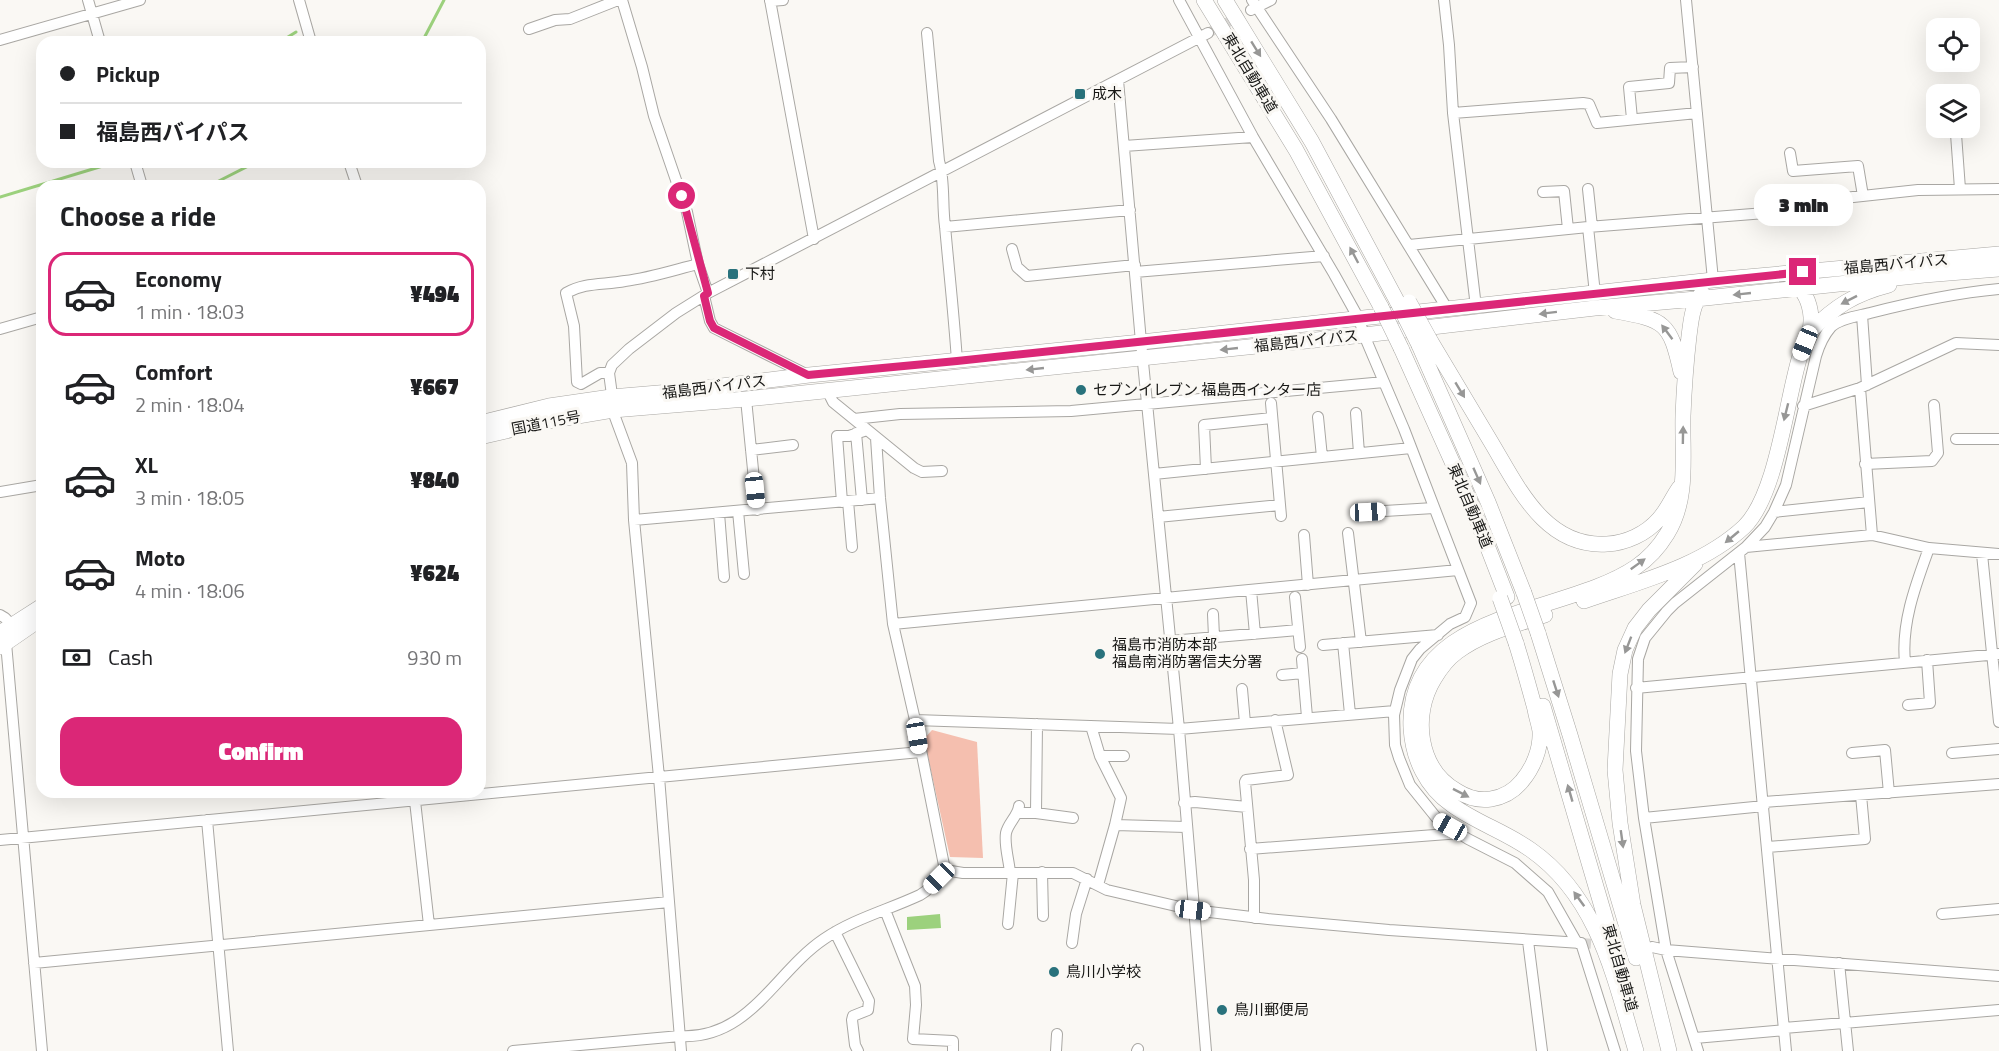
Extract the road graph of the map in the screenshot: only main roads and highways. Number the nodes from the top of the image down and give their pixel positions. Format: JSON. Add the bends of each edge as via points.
{"nodes":[{"id":1,"x":1204,"y":0,"type":"edge"},
{"id":2,"x":1225,"y":0,"type":"edge"},
{"id":3,"x":1999,"y":254,"type":"edge"},
{"id":4,"x":1999,"y":269,"type":"edge"},
{"id":5,"x":1781,"y":274,"type":"junction"},
{"id":6,"x":1924,"y":275,"type":"junction"},
{"id":7,"x":1713,"y":280,"type":"junction"},
{"id":8,"x":1800,"y":288,"type":"junction"},
{"id":9,"x":1696,"y":299,"type":"junction"},
{"id":10,"x":1595,"y":301,"type":"junction"},
{"id":11,"x":1810,"y":331,"type":"junction"},
{"id":12,"x":1425,"y":342,"type":"junction"},
{"id":13,"x":1142,"y":350,"type":"junction"},
{"id":14,"x":1684,"y":387,"type":"junction"},
{"id":15,"x":612,"y":404,"type":"junction"},
{"id":16,"x":486,"y":422,"type":"edge"},
{"id":17,"x":486,"y":436,"type":"edge"},
{"id":18,"x":1682,"y":483,"type":"junction"},
{"id":19,"x":1706,"y":554,"type":"junction"},
{"id":20,"x":36,"y":610,"type":"edge"},
{"id":21,"x":36,"y":620,"type":"edge"},
{"id":22,"x":6,"y":633,"type":"edge"},
{"id":23,"x":1519,"y":642,"type":"junction"},
{"id":24,"x":1636,"y":1051,"type":"edge"},
{"id":25,"x":1645,"y":1051,"type":"edge"},
{"id":26,"x":1662,"y":1051,"type":"edge"},
{"id":27,"x":1669,"y":1051,"type":"edge"}],
"edges":[{"from":23,"to":1,"type":"highway","name":"東北自動車道","one_way":true,"bridge":true,"via":[[1471,504],[1381,307],[1296,150]]},
{"from":2,"to":12,"type":"highway","name":"東北自動車道","one_way":true,"bridge":true,"via":[[1390,268],[1403,303]]},
{"from":3,"to":5,"type":"highway","name":"福島西バイパス"},
{"from":4,"to":6,"type":"highway","name":"福島西バイパス"},
{"from":5,"to":7,"type":"highway","name":"福島西バイパス"},
{"from":5,"to":8,"type":"highway"},
{"from":6,"to":8,"type":"highway","name":"福島西バイパス"},
{"from":6,"to":11,"type":"highway","one_way":true,"via":[[1848,300]]},
{"from":7,"to":9,"type":"highway"},
{"from":7,"to":10,"type":"highway","name":"福島西バイパス"},
{"from":8,"to":9,"type":"highway","name":"福島西バイパス","one_way":true},
{"from":8,"to":11,"type":"highway","via":[[1808,303]]},
{"from":9,"to":10,"type":"highway","name":"福島西バイパス"},
{"from":9,"to":14,"type":"highway"},
{"from":10,"to":13,"type":"highway","name":"福島西バイパス","via":[[1476,307],[1359,319]]},
{"from":10,"to":13,"type":"highway","name":"福島西バイパス","one_way":true,"via":[[1364,335]]},
{"from":14,"to":10,"type":"highway","one_way":true,"via":[[1667,328],[1645,316]]},
{"from":11,"to":19,"type":"highway","one_way":true,"via":[[1763,496],[1746,525]]},
{"from":12,"to":18,"type":"highway","one_way":true,"via":[[1518,489],[1560,534],[1588,543],[1626,541],[1659,520]]},
{"from":12,"to":26,"type":"highway","name":"東北自動車道","one_way":true,"bridge":true,"via":[[1538,633]]},
{"from":13,"to":15,"type":"highway","name":"福島西バイパス","one_way":true,"via":[[746,399]]},
{"from":13,"to":15,"type":"highway","name":"福島西バイパス","via":[[808,375]]},
{"from":18,"to":14,"type":"highway","one_way":true},
{"from":15,"to":16,"type":"highway","name":"国道115号","via":[[549,406]]},
{"from":15,"to":17,"type":"highway","name":"国道115号"},
{"from":24,"to":18,"type":"highway","one_way":true,"via":[[1604,950],[1581,902],[1546,861],[1444,800],[1422,772],[1415,755],[1412,705],[1426,670],[1462,635],[1614,579],[1644,561],[1673,523],[1682,500]]},
{"from":19,"to":23,"type":"highway","one_way":true,"via":[[1482,638],[1448,659],[1428,690],[1421,715],[1422,740],[1441,779],[1472,799],[1495,798],[1511,792],[1530,770],[1538,748],[1540,730]]},
{"from":19,"to":27,"type":"highway","one_way":true,"via":[[1635,628],[1620,674],[1616,770],[1620,823],[1633,905]]},
{"from":20,"to":22,"type":"highway"},
{"from":21,"to":22,"type":"highway"},
{"from":25,"to":23,"type":"highway","name":"東北自動車道","one_way":true,"via":[[1554,738]]}]}
